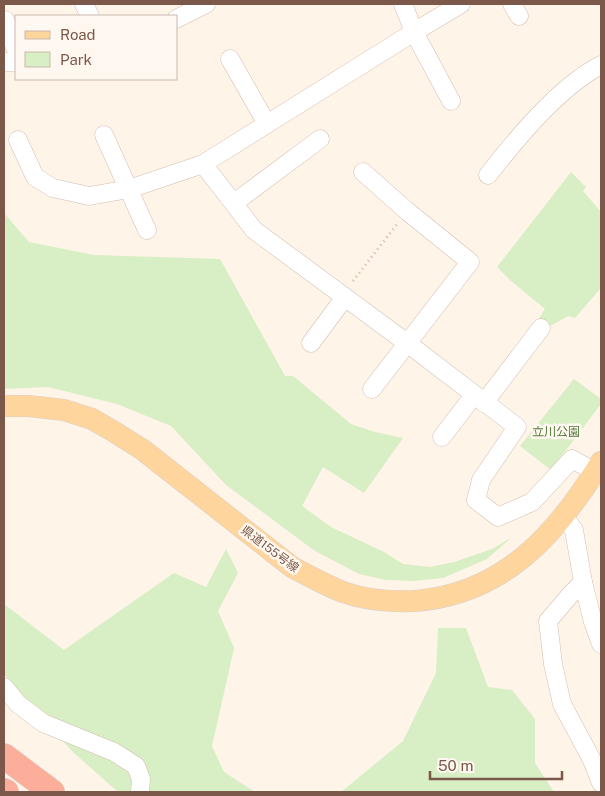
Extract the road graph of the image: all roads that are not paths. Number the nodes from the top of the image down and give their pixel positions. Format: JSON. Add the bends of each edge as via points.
{"nodes":[{"id":1,"x":206,"y":4,"type":"edge"},
{"id":2,"x":403,"y":4,"type":"edge"},
{"id":3,"x":461,"y":4,"type":"edge"},
{"id":4,"x":178,"y":18,"type":"edge"},
{"id":5,"x":5,"y":20,"type":"edge"},
{"id":6,"x":414,"y":32,"type":"junction"},
{"id":7,"x":15,"y":47,"type":"edge"},
{"id":8,"x":230,"y":59,"type":"dead end"},
{"id":9,"x":601,"y":65,"type":"edge"},
{"id":10,"x":451,"y":101,"type":"dead end"},
{"id":11,"x":267,"y":124,"type":"junction"},
{"id":12,"x":104,"y":135,"type":"dead end"},
{"id":13,"x":18,"y":140,"type":"dead end"},
{"id":14,"x":320,"y":140,"type":"dead end"},
{"id":15,"x":203,"y":164,"type":"junction"},
{"id":16,"x":363,"y":172,"type":"dead end"},
{"id":17,"x":488,"y":175,"type":"dead end"},
{"id":18,"x":129,"y":189,"type":"junction"},
{"id":19,"x":234,"y":203,"type":"junction"},
{"id":20,"x":147,"y":230,"type":"dead end"},
{"id":21,"x":344,"y":296,"type":"junction"},
{"id":22,"x":541,"y":328,"type":"dead end"},
{"id":23,"x":407,"y":343,"type":"junction"},
{"id":24,"x":311,"y":344,"type":"dead end"},
{"id":25,"x":372,"y":389,"type":"dead end"},
{"id":26,"x":479,"y":399,"type":"junction"},
{"id":27,"x":4,"y":406,"type":"edge"},
{"id":28,"x":442,"y":437,"type":"dead end"},
{"id":29,"x":598,"y":467,"type":"edge"},
{"id":30,"x":564,"y":516,"type":"junction"},
{"id":31,"x":583,"y":582,"type":"junction"},
{"id":32,"x":601,"y":644,"type":"edge"},
{"id":33,"x":4,"y":687,"type":"edge"},
{"id":34,"x":4,"y":746,"type":"edge"},
{"id":35,"x":4,"y":756,"type":"edge"},
{"id":36,"x":601,"y":783,"type":"edge"},
{"id":37,"x":45,"y":786,"type":"edge"},
{"id":38,"x":140,"y":792,"type":"edge"}],
"edges":[{"from":1,"to":4,"type":"street"},
{"from":2,"to":6,"type":"street"},
{"from":3,"to":6,"type":"street"},
{"from":5,"to":7,"type":"street"},
{"from":6,"to":10,"type":"street"},
{"from":6,"to":11,"type":"street"},
{"from":8,"to":11,"type":"street"},
{"from":9,"to":17,"type":"street","via":[[553,102]]},
{"from":11,"to":15,"type":"street"},
{"from":12,"to":18,"type":"street"},
{"from":13,"to":18,"type":"street","via":[[36,177],[53,188],[89,196]]},
{"from":14,"to":19,"type":"street"},
{"from":15,"to":18,"type":"street"},
{"from":15,"to":19,"type":"street"},
{"from":16,"to":23,"type":"street","via":[[470,262]]},
{"from":18,"to":20,"type":"street"},
{"from":19,"to":21,"type":"street","via":[[254,230]]},
{"from":21,"to":23,"type":"street"},
{"from":21,"to":24,"type":"street"},
{"from":22,"to":26,"type":"street"},
{"from":23,"to":25,"type":"street"},
{"from":23,"to":26,"type":"street"},
{"from":26,"to":28,"type":"street"},
{"from":26,"to":29,"type":"street","via":[[517,427],[481,480],[476,500],[498,517],[532,502],[572,459]]},
{"from":27,"to":30,"type":"main road","name":"県道155号線","via":[[64,410],[92,420],[143,450],[292,567],[318,582],[370,599],[425,600],[451,596],[488,582],[541,542]]},
{"from":29,"to":30,"type":"main road","name":"県道155号線"},
{"from":30,"to":31,"type":"street","via":[[574,530]]},
{"from":31,"to":32,"type":"street"},
{"from":31,"to":36,"type":"street","via":[[548,621],[552,664],[562,704]]},
{"from":33,"to":38,"type":"street","via":[[18,704],[43,723],[106,748],[136,766],[141,779]]},
{"from":34,"to":37,"type":"highway"},
{"from":35,"to":37,"type":"highway"}]}
